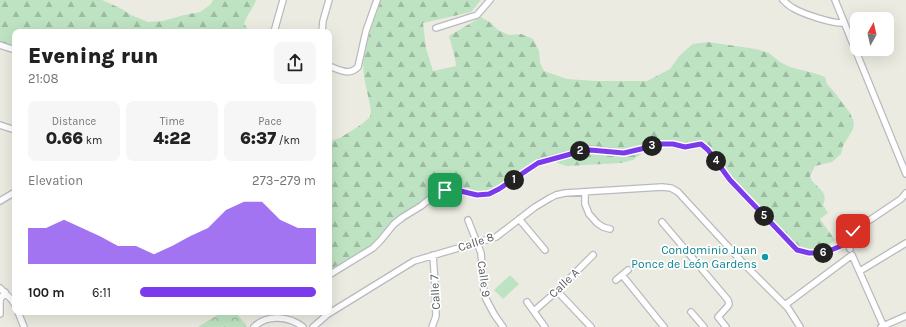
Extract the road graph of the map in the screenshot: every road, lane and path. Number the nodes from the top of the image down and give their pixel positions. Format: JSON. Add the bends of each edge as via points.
{"nodes":[{"id":1,"x":283,"y":0,"type":"edge"},
{"id":2,"x":329,"y":0,"type":"edge"},
{"id":3,"x":377,"y":0,"type":"edge"},
{"id":4,"x":490,"y":0,"type":"edge"},
{"id":5,"x":783,"y":0,"type":"edge"},
{"id":6,"x":835,"y":0,"type":"edge"},
{"id":7,"x":844,"y":23,"type":"junction"},
{"id":8,"x":436,"y":28,"type":"dead end"},
{"id":9,"x":275,"y":29,"type":"edge"},
{"id":10,"x":323,"y":29,"type":"edge"},
{"id":11,"x":0,"y":45,"type":"edge"},
{"id":12,"x":12,"y":49,"type":"edge"},
{"id":13,"x":332,"y":67,"type":"edge"},
{"id":14,"x":0,"y":125,"type":"edge"},
{"id":15,"x":12,"y":129,"type":"edge"},
{"id":16,"x":906,"y":174,"type":"edge"},
{"id":17,"x":585,"y":192,"type":"junction"},
{"id":18,"x":12,"y":194,"type":"edge"},
{"id":19,"x":906,"y":194,"type":"edge"},
{"id":20,"x":0,"y":201,"type":"edge"},
{"id":21,"x":519,"y":219,"type":"junction"},
{"id":22,"x":468,"y":220,"type":"dead end"},
{"id":23,"x":662,"y":222,"type":"dead end"},
{"id":24,"x":610,"y":229,"type":"dead end"},
{"id":25,"x":477,"y":243,"type":"junction"},
{"id":26,"x":906,"y":243,"type":"edge"},
{"id":27,"x":850,"y":249,"type":"junction"},
{"id":28,"x":545,"y":250,"type":"dead end"},
{"id":29,"x":433,"y":255,"type":"junction"},
{"id":30,"x":593,"y":255,"type":"dead end"},
{"id":31,"x":628,"y":270,"type":"dead end"},
{"id":32,"x":860,"y":271,"type":"junction"},
{"id":33,"x":332,"y":273,"type":"edge"},
{"id":34,"x":622,"y":275,"type":"junction"},
{"id":35,"x":616,"y":280,"type":"dead end"},
{"id":36,"x":0,"y":288,"type":"edge"},
{"id":37,"x":557,"y":291,"type":"junction"},
{"id":38,"x":5,"y":292,"type":"junction"},
{"id":39,"x":12,"y":300,"type":"edge"},
{"id":40,"x":527,"y":302,"type":"dead end"},
{"id":41,"x":785,"y":305,"type":"junction"},
{"id":42,"x":534,"y":311,"type":"junction"},
{"id":43,"x":332,"y":312,"type":"edge"},
{"id":44,"x":691,"y":312,"type":"dead end"},
{"id":45,"x":0,"y":314,"type":"edge"},
{"id":46,"x":19,"y":315,"type":"edge"},
{"id":47,"x":327,"y":315,"type":"edge"},
{"id":48,"x":906,"y":316,"type":"edge"},
{"id":49,"x":24,"y":327,"type":"edge"},
{"id":50,"x":254,"y":327,"type":"edge"},
{"id":51,"x":302,"y":327,"type":"edge"},
{"id":52,"x":313,"y":327,"type":"edge"},
{"id":53,"x":432,"y":327,"type":"edge"},
{"id":54,"x":503,"y":327,"type":"edge"},
{"id":55,"x":545,"y":327,"type":"edge"},
{"id":56,"x":591,"y":327,"type":"edge"},
{"id":57,"x":664,"y":327,"type":"edge"},
{"id":58,"x":704,"y":327,"type":"edge"},
{"id":59,"x":726,"y":327,"type":"edge"},
{"id":60,"x":800,"y":327,"type":"edge"},
{"id":61,"x":883,"y":327,"type":"edge"}],
"edges":[{"from":1,"to":9,"type":"street"},
{"from":2,"to":10,"type":"street"},
{"from":3,"to":13,"type":"street","via":[[366,31],[358,67],[347,72]]},
{"from":4,"to":8,"type":"street","via":[[477,15]]},
{"from":5,"to":7,"type":"street","via":[[791,7],[821,19]]},
{"from":6,"to":7,"type":"street"},
{"from":7,"to":16,"type":"street"},
{"from":11,"to":12,"type":"street"},
{"from":14,"to":15,"type":"street"},
{"from":17,"to":21,"type":"street","name":"Calle 8","via":[[556,195]]},
{"from":17,"to":24,"type":"street","via":[[585,204],[589,214],[603,228]]},
{"from":17,"to":41,"type":"street","name":"Calle 8","via":[[671,188],[678,192]]},
{"from":18,"to":20,"type":"street"},
{"from":19,"to":27,"type":"street","via":[[849,234]]},
{"from":21,"to":25,"type":"street","name":"Calle 8","via":[[496,237]]},
{"from":21,"to":28,"type":"street"},
{"from":22,"to":25,"type":"street","name":"Calle 9"},
{"from":23,"to":59,"type":"street","via":[[728,300],[728,306],[718,316]]},
{"from":25,"to":29,"type":"street","name":"Calle 8"},
{"from":25,"to":54,"type":"street","name":"Calle 9","via":[[481,253],[484,292],[488,306]]},
{"from":26,"to":32,"type":"street"},
{"from":27,"to":32,"type":"street"},
{"from":27,"to":33,"type":"street","via":[[824,253],[797,250],[730,180],[704,146],[662,144],[624,153],[582,151],[543,161],[489,194],[477,195],[452,189],[445,190],[394,224],[373,248]]},
{"from":27,"to":41,"type":"street"},
{"from":29,"to":43,"type":"street","name":"Calle 8","via":[[414,261]]},
{"from":29,"to":53,"type":"street","name":"Calle 7","via":[[436,316]]},
{"from":30,"to":37,"type":"street","name":"Calle A"},
{"from":31,"to":34,"type":"street"},
{"from":32,"to":61,"type":"street"},
{"from":34,"to":35,"type":"street"},
{"from":34,"to":57,"type":"street"},
{"from":36,"to":38,"type":"street"},
{"from":37,"to":42,"type":"street","name":"Calle A"},
{"from":37,"to":56,"type":"street"},
{"from":38,"to":39,"type":"street"},
{"from":38,"to":45,"type":"street","via":[[0,300]]},
{"from":40,"to":42,"type":"street"},
{"from":41,"to":60,"type":"street"},
{"from":42,"to":55,"type":"street"},
{"from":44,"to":58,"type":"street"},
{"from":46,"to":49,"type":"street"},
{"from":47,"to":52,"type":"street","name":"Calle 8"},
{"from":48,"to":61,"type":"street"},
{"from":50,"to":51,"type":"street","via":[[264,320],[277,318],[291,320]]}]}
